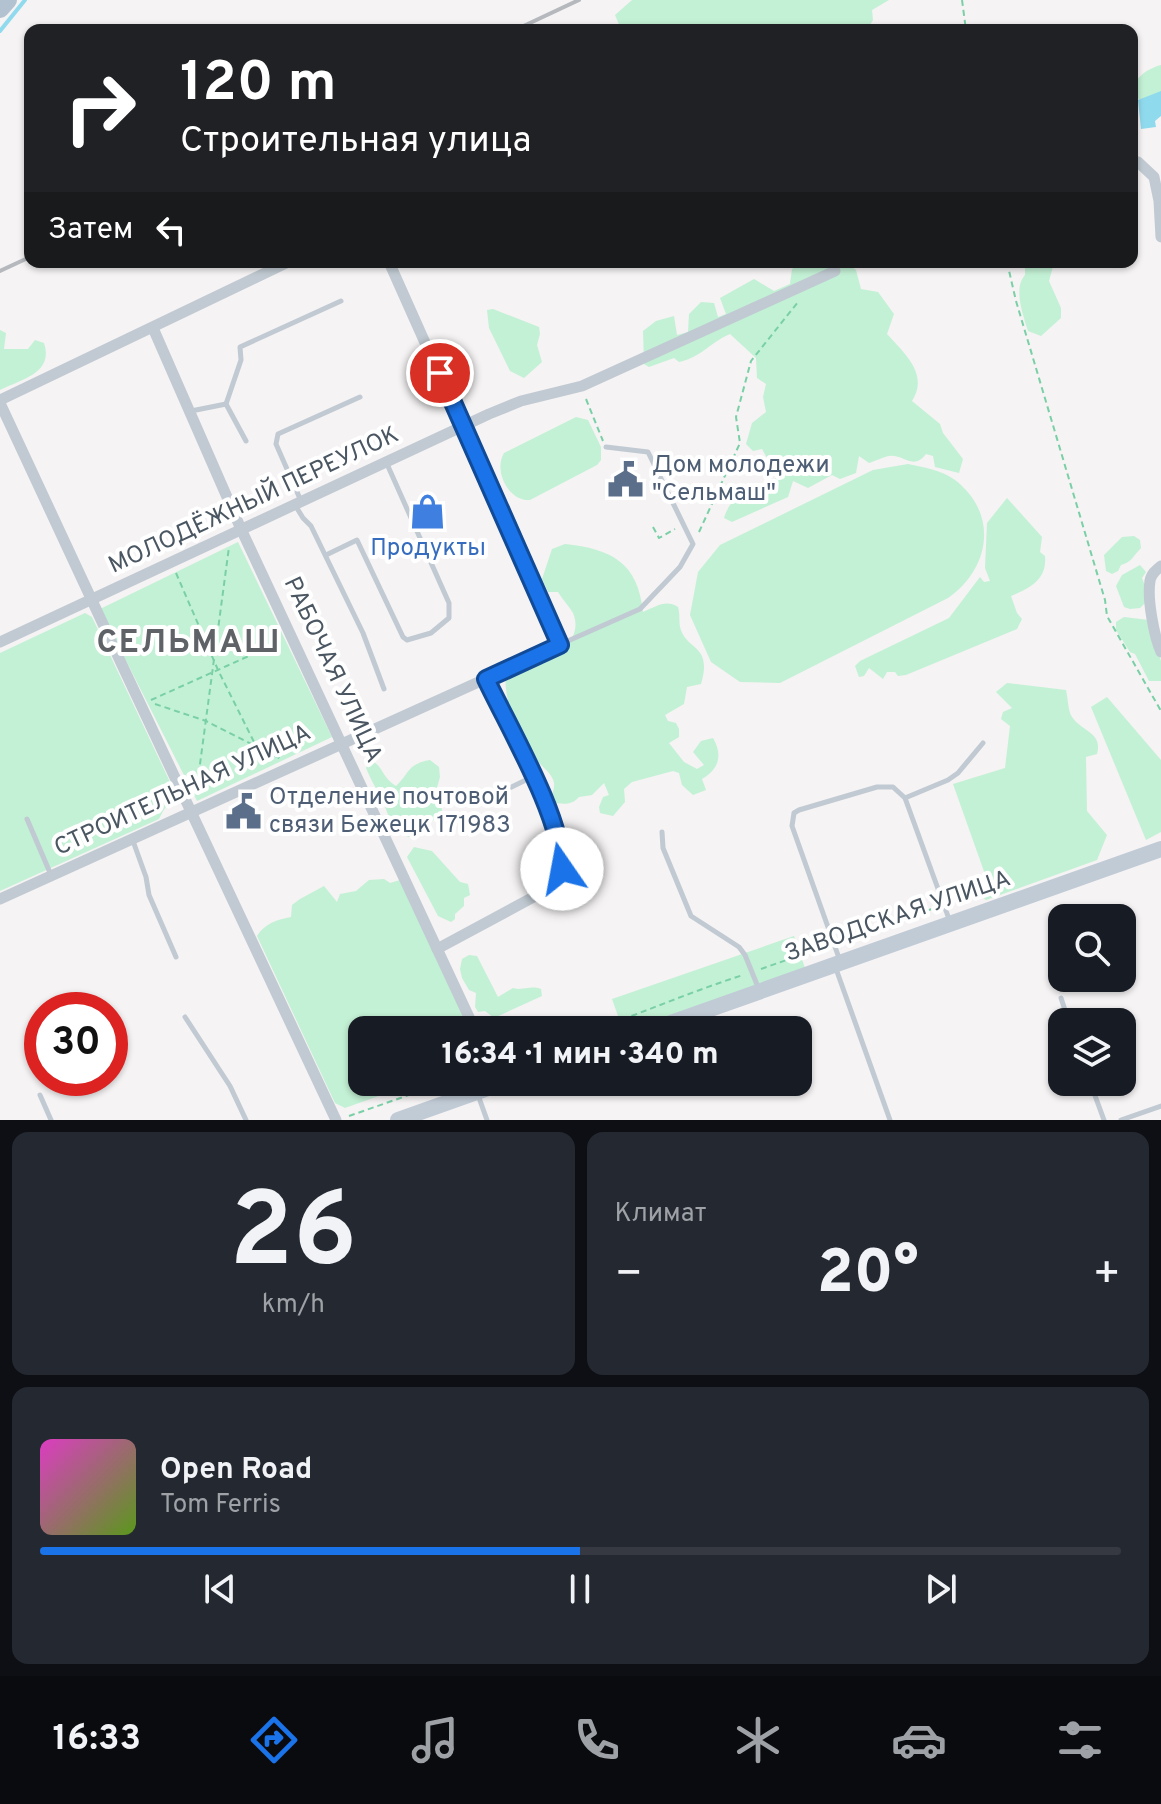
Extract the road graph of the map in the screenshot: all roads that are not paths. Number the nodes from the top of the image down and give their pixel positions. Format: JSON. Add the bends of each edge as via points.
{"nodes":[{"id":1,"x":8,"y":0,"type":"edge"},
{"id":2,"x":0,"y":9,"type":"edge"},
{"id":3,"x":1138,"y":162,"type":"edge"},
{"id":4,"x":1161,"y":237,"type":"edge"},
{"id":5,"x":276,"y":268,"type":"edge"},
{"id":6,"x":392,"y":268,"type":"edge"},
{"id":7,"x":835,"y":271,"type":"dead end"},
{"id":8,"x":341,"y":301,"type":"dead end"},
{"id":9,"x":153,"y":328,"type":"junction"},
{"id":10,"x":360,"y":397,"type":"dead end"},
{"id":11,"x":0,"y":402,"type":"edge"},
{"id":12,"x":226,"y":404,"type":"junction"},
{"id":13,"x":190,"y":412,"type":"junction"},
{"id":14,"x":465,"y":428,"type":"junction"},
{"id":15,"x":246,"y":441,"type":"dead end"},
{"id":16,"x":606,"y":447,"type":"road end"},
{"id":17,"x":387,"y":463,"type":"junction"},
{"id":18,"x":298,"y":503,"type":"junction"},
{"id":19,"x":236,"y":532,"type":"junction"},
{"id":20,"x":326,"y":555,"type":"junction"},
{"id":21,"x":1161,"y":566,"type":"edge"},
{"id":22,"x":91,"y":602,"type":"junction"},
{"id":23,"x":0,"y":642,"type":"edge"},
{"id":24,"x":560,"y":645,"type":"junction"},
{"id":25,"x":1161,"y":652,"type":"edge"},
{"id":26,"x":486,"y":679,"type":"junction"},
{"id":27,"x":384,"y":689,"type":"dead end"},
{"id":28,"x":342,"y":743,"type":"junction"},
{"id":29,"x":983,"y":743,"type":"dead end"},
{"id":30,"x":533,"y":777,"type":"junction"},
{"id":31,"x":905,"y":798,"type":"junction"},
{"id":32,"x":477,"y":804,"type":"dead end"},
{"id":33,"x":193,"y":811,"type":"junction"},
{"id":34,"x":27,"y":819,"type":"dead end"},
{"id":35,"x":662,"y":832,"type":"dead end"},
{"id":36,"x":133,"y":840,"type":"junction"},
{"id":37,"x":1161,"y":849,"type":"edge"},
{"id":38,"x":51,"y":876,"type":"junction"},
{"id":39,"x":0,"y":899,"type":"edge"},
{"id":40,"x":950,"y":924,"type":"junction"},
{"id":41,"x":437,"y":949,"type":"junction"},
{"id":42,"x":176,"y":957,"type":"dead end"},
{"id":43,"x":838,"y":964,"type":"junction"},
{"id":44,"x":759,"y":992,"type":"junction"},
{"id":45,"x":1061,"y":998,"type":"dead end"},
{"id":46,"x":1064,"y":1008,"type":"edge"},
{"id":47,"x":468,"y":1016,"type":"edge"},
{"id":48,"x":691,"y":1016,"type":"edge"},
{"id":49,"x":185,"y":1017,"type":"dead end"},
{"id":50,"x":40,"y":1096,"type":"edge"},
{"id":51,"x":466,"y":1096,"type":"edge"},
{"id":52,"x":478,"y":1096,"type":"edge"},
{"id":53,"x":1095,"y":1096,"type":"edge"},
{"id":54,"x":1161,"y":1106,"type":"edge"},
{"id":55,"x":51,"y":1120,"type":"edge"},
{"id":56,"x":246,"y":1120,"type":"edge"},
{"id":57,"x":336,"y":1120,"type":"edge"},
{"id":58,"x":398,"y":1120,"type":"edge"},
{"id":59,"x":487,"y":1120,"type":"edge"},
{"id":60,"x":890,"y":1120,"type":"edge"},
{"id":61,"x":1104,"y":1120,"type":"edge"},
{"id":62,"x":1121,"y":1120,"type":"edge"}],
"edges":[{"from":1,"to":2,"type":"main road"},
{"from":3,"to":4,"type":"street","via":[[1154,177]]},
{"from":5,"to":9,"type":"street"},
{"from":6,"to":14,"type":"street"},
{"from":7,"to":14,"type":"street","name":"МОЛОДЁЖНЫЙ ПЕРЕУЛОК","via":[[582,386],[521,401]]},
{"from":8,"to":12,"type":"lane","via":[[240,347],[241,360]]},
{"from":9,"to":11,"type":"street"},
{"from":9,"to":13,"type":"street","name":"РАБОЧАЯ УЛИЦА"},
{"from":10,"to":18,"type":"lane","via":[[278,434],[276,444]]},
{"from":11,"to":22,"type":"street"},
{"from":12,"to":13,"type":"lane"},
{"from":12,"to":15,"type":"lane"},
{"from":13,"to":19,"type":"street","name":"РАБОЧАЯ УЛИЦА"},
{"from":14,"to":17,"type":"street","name":"МОЛОДЁЖНЫЙ ПЕРЕУЛОК"},
{"from":14,"to":24,"type":"street"},
{"from":16,"to":24,"type":"lane","via":[[648,452],[693,544],[680,567],[640,609]]},
{"from":17,"to":18,"type":"street","name":"МОЛОДЁЖНЫЙ ПЕРЕУЛОК"},
{"from":17,"to":20,"type":"lane","via":[[449,603],[449,618],[431,633],[407,640],[357,540]]},
{"from":18,"to":19,"type":"street","name":"МОЛОДЁЖНЫЙ ПЕРЕУЛОК"},
{"from":18,"to":20,"type":"lane"},
{"from":19,"to":22,"type":"street","name":"МОЛОДЁЖНЫЙ ПЕРЕУЛОК"},
{"from":19,"to":28,"type":"street","name":"РАБОЧАЯ УЛИЦА"},
{"from":20,"to":27,"type":"lane"},
{"from":21,"to":25,"type":"street","via":[[1150,582]]},
{"from":22,"to":23,"type":"street","name":"МОЛОДЁЖНЫЙ ПЕРЕУЛОК"},
{"from":22,"to":33,"type":"street"},
{"from":24,"to":26,"type":"street","name":"СТРОИТЕЛЬНАЯ УЛИЦА"},
{"from":26,"to":28,"type":"street","name":"СТРОИТЕЛЬНАЯ УЛИЦА"},
{"from":26,"to":30,"type":"street"},
{"from":28,"to":33,"type":"street","name":"СТРОИТЕЛЬНАЯ УЛИЦА"},
{"from":28,"to":41,"type":"street","name":"РАБОЧАЯ УЛИЦА"},
{"from":29,"to":31,"type":"lane","via":[[958,773]]},
{"from":30,"to":32,"type":"lane"},
{"from":30,"to":41,"type":"street","via":[[562,855],[554,886]]},
{"from":31,"to":40,"type":"lane"},
{"from":31,"to":43,"type":"lane","via":[[893,787],[877,787],[794,813],[792,826]]},
{"from":33,"to":36,"type":"street","name":"СТРОИТЕЛЬНАЯ УЛИЦА"},
{"from":33,"to":57,"type":"street"},
{"from":34,"to":38,"type":"lane"},
{"from":35,"to":44,"type":"lane","via":[[663,848],[691,916],[739,947]]},
{"from":36,"to":38,"type":"street","name":"СТРОИТЕЛЬНАЯ УЛИЦА"},
{"from":36,"to":42,"type":"lane"},
{"from":37,"to":40,"type":"street","name":"ЗАВОДСКАЯ УЛИЦА"},
{"from":38,"to":39,"type":"street","name":"СТРОИТЕЛЬНАЯ УЛИЦА"},
{"from":40,"to":43,"type":"street","name":"ЗАВОДСКАЯ УЛИЦА"},
{"from":41,"to":47,"type":"street","name":"РАБОЧАЯ УЛИЦА"},
{"from":43,"to":44,"type":"street","name":"ЗАВОДСКАЯ УЛИЦА"},
{"from":43,"to":60,"type":"lane"},
{"from":44,"to":48,"type":"street","name":"ЗАВОДСКАЯ УЛИЦА"},
{"from":45,"to":46,"type":"lane"},
{"from":49,"to":56,"type":"lane"},
{"from":50,"to":55,"type":"lane"},
{"from":51,"to":58,"type":"street"},
{"from":52,"to":59,"type":"lane"},
{"from":53,"to":61,"type":"lane"},
{"from":54,"to":62,"type":"lane"}]}
